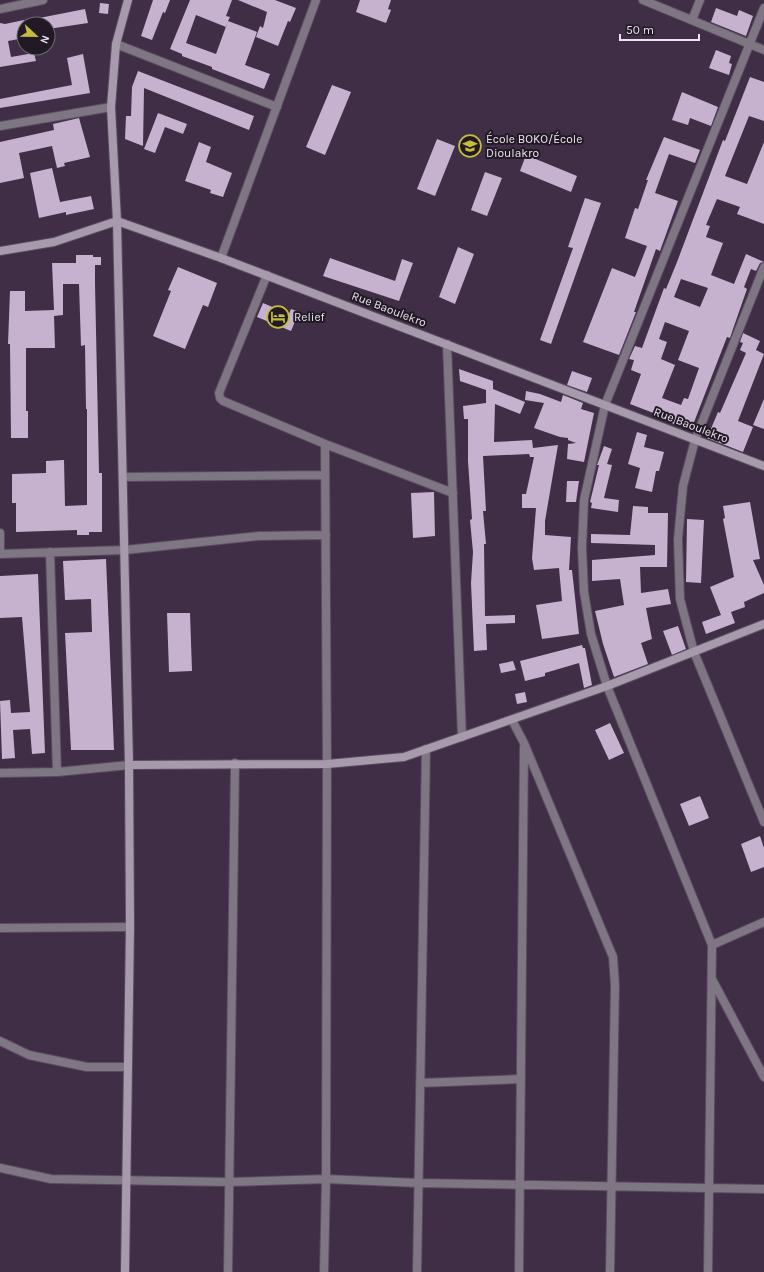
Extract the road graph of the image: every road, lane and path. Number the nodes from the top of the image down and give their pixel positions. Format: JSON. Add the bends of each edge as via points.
{"nodes":[{"id":1,"x":43,"y":0,"type":"edge"},
{"id":2,"x":128,"y":0,"type":"edge"},
{"id":3,"x":316,"y":0,"type":"edge"},
{"id":4,"x":643,"y":0,"type":"edge"},
{"id":5,"x":700,"y":0,"type":"edge"},
{"id":6,"x":764,"y":8,"type":"edge"},
{"id":7,"x":0,"y":9,"type":"edge"},
{"id":8,"x":692,"y":20,"type":"junction"},
{"id":9,"x":116,"y":44,"type":"junction"},
{"id":10,"x":750,"y":44,"type":"junction"},
{"id":11,"x":764,"y":50,"type":"edge"},
{"id":12,"x":111,"y":106,"type":"junction"},
{"id":13,"x":277,"y":108,"type":"junction"},
{"id":14,"x":0,"y":126,"type":"edge"},
{"id":15,"x":117,"y":221,"type":"junction"},
{"id":16,"x":0,"y":251,"type":"edge"},
{"id":17,"x":221,"y":258,"type":"junction"},
{"id":18,"x":764,"y":267,"type":"edge"},
{"id":19,"x":267,"y":275,"type":"junction"},
{"id":20,"x":447,"y":344,"type":"junction"},
{"id":21,"x":605,"y":405,"type":"junction"},
{"id":22,"x":695,"y":440,"type":"junction"},
{"id":23,"x":325,"y":444,"type":"junction"},
{"id":24,"x":764,"y":466,"type":"edge"},
{"id":25,"x":325,"y":475,"type":"junction"},
{"id":26,"x":123,"y":477,"type":"junction"},
{"id":27,"x":453,"y":493,"type":"junction"},
{"id":28,"x":0,"y":533,"type":"edge"},
{"id":29,"x":326,"y":535,"type":"junction"},
{"id":30,"x":125,"y":550,"type":"junction"},
{"id":31,"x":50,"y":552,"type":"junction"},
{"id":32,"x":0,"y":554,"type":"edge"},
{"id":33,"x":764,"y":624,"type":"edge"},
{"id":34,"x":694,"y":652,"type":"junction"},
{"id":35,"x":607,"y":686,"type":"junction"},
{"id":36,"x":512,"y":720,"type":"junction"},
{"id":37,"x":462,"y":737,"type":"junction"},
{"id":38,"x":524,"y":743,"type":"junction"},
{"id":39,"x":426,"y":750,"type":"junction"},
{"id":40,"x":235,"y":763,"type":"junction"},
{"id":41,"x":129,"y":764,"type":"junction"},
{"id":42,"x":326,"y":764,"type":"junction"},
{"id":43,"x":57,"y":772,"type":"junction"},
{"id":44,"x":0,"y":773,"type":"edge"},
{"id":45,"x":764,"y":822,"type":"edge"},
{"id":46,"x":764,"y":922,"type":"edge"},
{"id":47,"x":130,"y":927,"type":"junction"},
{"id":48,"x":0,"y":928,"type":"edge"},
{"id":49,"x":712,"y":945,"type":"junction"},
{"id":50,"x":712,"y":978,"type":"junction"},
{"id":51,"x":0,"y":1041,"type":"edge"},
{"id":52,"x":128,"y":1066,"type":"junction"},
{"id":53,"x":764,"y":1077,"type":"edge"},
{"id":54,"x":521,"y":1079,"type":"junction"},
{"id":55,"x":420,"y":1083,"type":"junction"},
{"id":56,"x":0,"y":1168,"type":"edge"},
{"id":57,"x":326,"y":1179,"type":"junction"},
{"id":58,"x":127,"y":1181,"type":"junction"},
{"id":59,"x":229,"y":1182,"type":"junction"},
{"id":60,"x":418,"y":1183,"type":"junction"},
{"id":61,"x":520,"y":1185,"type":"junction"},
{"id":62,"x":612,"y":1186,"type":"junction"},
{"id":63,"x":709,"y":1188,"type":"junction"},
{"id":64,"x":764,"y":1189,"type":"edge"},
{"id":65,"x":125,"y":1272,"type":"edge"},
{"id":66,"x":228,"y":1272,"type":"edge"},
{"id":67,"x":324,"y":1272,"type":"edge"},
{"id":68,"x":417,"y":1272,"type":"edge"},
{"id":69,"x":519,"y":1272,"type":"edge"},
{"id":70,"x":610,"y":1272,"type":"edge"},
{"id":71,"x":708,"y":1272,"type":"edge"}],
"edges":[{"from":1,"to":7,"type":"street"},
{"from":2,"to":9,"type":"street"},
{"from":3,"to":13,"type":"street"},
{"from":4,"to":8,"type":"street"},
{"from":5,"to":8,"type":"street"},
{"from":6,"to":10,"type":"street"},
{"from":8,"to":10,"type":"street"},
{"from":9,"to":12,"type":"street"},
{"from":9,"to":13,"type":"street"},
{"from":10,"to":11,"type":"street"},
{"from":10,"to":21,"type":"street"},
{"from":12,"to":14,"type":"street"},
{"from":12,"to":15,"type":"street"},
{"from":13,"to":17,"type":"street"},
{"from":15,"to":16,"type":"street","via":[[54,242]]},
{"from":15,"to":17,"type":"street","name":"Rue Baoulekro"},
{"from":15,"to":26,"type":"street"},
{"from":17,"to":19,"type":"street","name":"Rue Baoulekro"},
{"from":18,"to":22,"type":"street"},
{"from":19,"to":20,"type":"street","name":"Rue Baoulekro"},
{"from":19,"to":23,"type":"street","via":[[219,393],[220,398]]},
{"from":20,"to":21,"type":"street","name":"Rue Baoulekro"},
{"from":20,"to":27,"type":"street"},
{"from":21,"to":22,"type":"street","name":"Rue Baoulekro"},
{"from":21,"to":35,"type":"street","via":[[584,500],[582,548],[584,592],[591,634]]},
{"from":22,"to":24,"type":"street","name":"Rue Baoulekro"},
{"from":22,"to":34,"type":"street","via":[[683,486],[678,539],[680,599]]},
{"from":23,"to":25,"type":"street"},
{"from":23,"to":27,"type":"street"},
{"from":25,"to":26,"type":"street"},
{"from":25,"to":29,"type":"street"},
{"from":26,"to":30,"type":"street"},
{"from":27,"to":37,"type":"street"},
{"from":28,"to":32,"type":"street"},
{"from":29,"to":30,"type":"street","via":[[259,536]]},
{"from":29,"to":42,"type":"street"},
{"from":30,"to":31,"type":"street"},
{"from":30,"to":41,"type":"street"},
{"from":31,"to":32,"type":"street"},
{"from":31,"to":43,"type":"street"},
{"from":33,"to":34,"type":"street"},
{"from":34,"to":35,"type":"street"},
{"from":34,"to":45,"type":"street"},
{"from":35,"to":36,"type":"street"},
{"from":35,"to":49,"type":"street"},
{"from":36,"to":37,"type":"street"},
{"from":36,"to":38,"type":"street"},
{"from":37,"to":39,"type":"street"},
{"from":38,"to":54,"type":"street"},
{"from":38,"to":62,"type":"street","via":[[613,957],[615,985]]},
{"from":39,"to":42,"type":"street","via":[[404,757]]},
{"from":39,"to":55,"type":"street"},
{"from":40,"to":41,"type":"street"},
{"from":40,"to":42,"type":"street"},
{"from":40,"to":59,"type":"street"},
{"from":41,"to":43,"type":"street"},
{"from":41,"to":47,"type":"street"},
{"from":42,"to":57,"type":"street"},
{"from":43,"to":44,"type":"street"},
{"from":46,"to":49,"type":"street"},
{"from":47,"to":48,"type":"street"},
{"from":47,"to":52,"type":"street"},
{"from":49,"to":50,"type":"street"},
{"from":50,"to":53,"type":"street"},
{"from":50,"to":63,"type":"street"},
{"from":51,"to":52,"type":"street","via":[[28,1055],[87,1067]]},
{"from":52,"to":58,"type":"street"},
{"from":54,"to":55,"type":"street"},
{"from":54,"to":61,"type":"street"},
{"from":55,"to":60,"type":"street"},
{"from":56,"to":58,"type":"street","via":[[51,1179]]},
{"from":57,"to":59,"type":"street"},
{"from":57,"to":60,"type":"street"},
{"from":57,"to":67,"type":"street"},
{"from":58,"to":59,"type":"street"},
{"from":58,"to":65,"type":"street"},
{"from":59,"to":66,"type":"street"},
{"from":60,"to":61,"type":"street"},
{"from":60,"to":68,"type":"street"},
{"from":61,"to":62,"type":"street"},
{"from":61,"to":69,"type":"street"},
{"from":62,"to":63,"type":"street"},
{"from":62,"to":70,"type":"street"},
{"from":63,"to":64,"type":"street"},
{"from":63,"to":71,"type":"street"}]}
